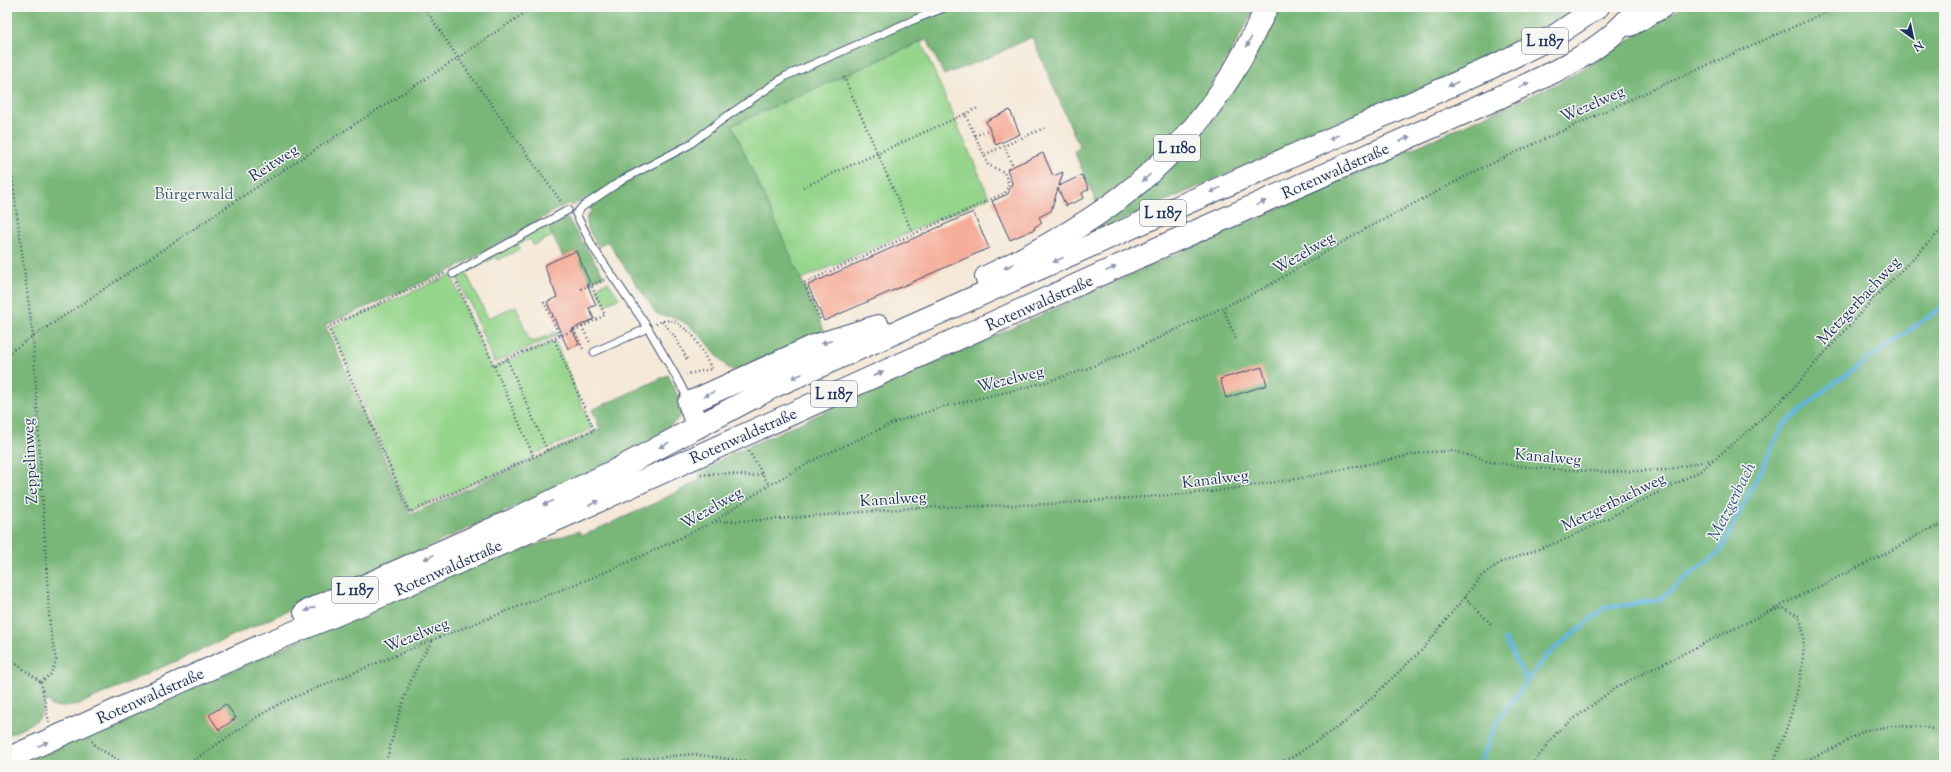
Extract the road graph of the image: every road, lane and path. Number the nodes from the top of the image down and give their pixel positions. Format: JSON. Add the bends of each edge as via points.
{"nodes":[{"id":1,"x":424,"y":7,"type":"edge"},
{"id":2,"x":533,"y":7,"type":"edge"},
{"id":3,"x":1267,"y":7,"type":"edge"},
{"id":4,"x":1598,"y":7,"type":"edge"},
{"id":5,"x":1641,"y":7,"type":"edge"},
{"id":6,"x":1662,"y":7,"type":"edge"},
{"id":7,"x":1838,"y":7,"type":"edge"},
{"id":8,"x":944,"y":8,"type":"dead end"},
{"id":9,"x":1612,"y":35,"type":"junction"},
{"id":10,"x":458,"y":58,"type":"junction"},
{"id":11,"x":844,"y":77,"type":"dead end"},
{"id":12,"x":978,"y":108,"type":"dead end"},
{"id":13,"x":965,"y":114,"type":"junction"},
{"id":14,"x":1046,"y":127,"type":"dead end"},
{"id":15,"x":988,"y":130,"type":"dead end"},
{"id":16,"x":975,"y":136,"type":"junction"},
{"id":17,"x":7,"y":138,"type":"edge"},
{"id":18,"x":1004,"y":145,"type":"junction"},
{"id":19,"x":878,"y":153,"type":"junction"},
{"id":20,"x":984,"y":155,"type":"junction"},
{"id":21,"x":1012,"y":165,"type":"dead end"},
{"id":22,"x":803,"y":187,"type":"dead end"},
{"id":23,"x":568,"y":210,"type":"joint"},
{"id":24,"x":1944,"y":227,"type":"edge"},
{"id":25,"x":913,"y":234,"type":"junction"},
{"id":26,"x":453,"y":274,"type":"junction"},
{"id":27,"x":581,"y":289,"type":"dead end"},
{"id":28,"x":544,"y":302,"type":"dead end"},
{"id":29,"x":1223,"y":308,"type":"junction"},
{"id":30,"x":820,"y":319,"type":"dead end"},
{"id":31,"x":661,"y":321,"type":"junction"},
{"id":32,"x":878,"y":326,"type":"junction"},
{"id":33,"x":582,"y":327,"type":"junction"},
{"id":34,"x":648,"y":328,"type":"junction"},
{"id":35,"x":574,"y":330,"type":"junction"},
{"id":36,"x":560,"y":336,"type":"junction"},
{"id":37,"x":33,"y":337,"type":"junction"},
{"id":38,"x":554,"y":339,"type":"junction"},
{"id":39,"x":1236,"y":339,"type":"dead end"},
{"id":40,"x":594,"y":352,"type":"dead end"},
{"id":41,"x":7,"y":354,"type":"edge"},
{"id":42,"x":507,"y":359,"type":"junction"},
{"id":43,"x":837,"y":359,"type":"junction"},
{"id":44,"x":688,"y":362,"type":"dead end"},
{"id":45,"x":494,"y":366,"type":"junction"},
{"id":46,"x":677,"y":378,"type":"junction"},
{"id":47,"x":690,"y":403,"type":"junction"},
{"id":48,"x":698,"y":426,"type":"junction"},
{"id":49,"x":547,"y":450,"type":"junction"},
{"id":50,"x":748,"y":450,"type":"dead end"},
{"id":51,"x":534,"y":457,"type":"junction"},
{"id":52,"x":1715,"y":459,"type":"junction"},
{"id":53,"x":762,"y":474,"type":"junction"},
{"id":54,"x":704,"y":475,"type":"dead end"},
{"id":55,"x":768,"y":485,"type":"junction"},
{"id":56,"x":713,"y":522,"type":"junction"},
{"id":57,"x":1944,"y":524,"type":"edge"},
{"id":58,"x":1465,"y":597,"type":"junction"},
{"id":59,"x":1767,"y":612,"type":"junction"},
{"id":60,"x":1492,"y":625,"type":"dead end"},
{"id":61,"x":435,"y":639,"type":"junction"},
{"id":62,"x":7,"y":657,"type":"edge"},
{"id":63,"x":41,"y":682,"type":"junction"},
{"id":64,"x":50,"y":725,"type":"junction"},
{"id":65,"x":80,"y":727,"type":"junction"},
{"id":66,"x":1944,"y":732,"type":"edge"},
{"id":67,"x":7,"y":744,"type":"edge"},
{"id":68,"x":7,"y":760,"type":"edge"},
{"id":69,"x":126,"y":765,"type":"edge"},
{"id":70,"x":187,"y":765,"type":"edge"},
{"id":71,"x":384,"y":765,"type":"edge"},
{"id":72,"x":605,"y":765,"type":"edge"},
{"id":73,"x":774,"y":765,"type":"edge"},
{"id":74,"x":1273,"y":765,"type":"edge"},
{"id":75,"x":1532,"y":765,"type":"edge"},
{"id":76,"x":1773,"y":765,"type":"edge"},
{"id":77,"x":1796,"y":765,"type":"edge"}],
"edges":[{"from":1,"to":10,"type":"path"},
{"from":2,"to":10,"type":"path","name":"Reitweg"},
{"from":3,"to":32,"type":"highway","number":"L 1180","one_way":true,"via":[[1220,93],[1189,134],[1147,178],[1105,210],[1043,248]]},
{"from":4,"to":43,"type":"highway","name":"Rotenwaldstraße","number":"L 1187","one_way":true,"via":[[1552,37],[1488,69]]},
{"from":5,"to":9,"type":"highway","name":"Rotenwaldstraße","number":"L 1187"},
{"from":6,"to":9,"type":"highway"},
{"from":7,"to":29,"type":"path","name":"Wezelweg","via":[[1480,169],[1405,207],[1305,266]]},
{"from":8,"to":34,"type":"lane","via":[[786,76],[689,145],[624,179],[582,207],[576,214],[577,219],[594,249]]},
{"from":65,"to":9,"type":"highway","name":"Rotenwaldstraße","number":"L 1187","one_way":true,"via":[[263,645],[565,516],[1498,98],[1572,61]]},
{"from":10,"to":23,"type":"path"},
{"from":10,"to":37,"type":"path","name":"Reitweg","via":[[243,196]]},
{"from":11,"to":19,"type":"path"},
{"from":12,"to":13,"type":"path"},
{"from":13,"to":16,"type":"path"},
{"from":13,"to":19,"type":"path"},
{"from":14,"to":18,"type":"path"},
{"from":15,"to":16,"type":"path"},
{"from":16,"to":20,"type":"path"},
{"from":17,"to":37,"type":"path","name":"Zeppelinweg"},
{"from":18,"to":20,"type":"path"},
{"from":18,"to":21,"type":"path"},
{"from":19,"to":22,"type":"path"},
{"from":19,"to":25,"type":"path"},
{"from":20,"to":25,"type":"path","via":[[988,165],[1004,172],[1009,184],[1005,193]]},
{"from":23,"to":26,"type":"lane"},
{"from":24,"to":52,"type":"path","name":"Metzgerbachweg","via":[[1874,298],[1789,393]]},
{"from":25,"to":30,"type":"path","via":[[804,283]]},
{"from":26,"to":45,"type":"path"},
{"from":26,"to":51,"type":"path","via":[[452,271],[328,327],[410,512]]},
{"from":27,"to":33,"type":"path","via":[[591,285],[605,316]]},
{"from":28,"to":36,"type":"path"},
{"from":29,"to":39,"type":"path"},
{"from":29,"to":55,"type":"path","name":"Wezelweg","via":[[1084,370],[1016,390],[942,407],[893,423]]},
{"from":31,"to":34,"type":"path"},
{"from":31,"to":44,"type":"path","via":[[678,341]]},
{"from":31,"to":46,"type":"path","via":[[673,320],[692,334],[712,369],[689,372]]},
{"from":32,"to":43,"type":"highway","number":"L 1180"},
{"from":32,"to":47,"type":"highway","one_way":true,"via":[[814,346]]},
{"from":33,"to":35,"type":"path"},
{"from":33,"to":35,"type":"path","via":[[591,345],[583,349]]},
{"from":34,"to":40,"type":"lane"},
{"from":34,"to":46,"type":"lane"},
{"from":35,"to":36,"type":"path"},
{"from":36,"to":38,"type":"path"},
{"from":37,"to":41,"type":"path","name":"Reitweg"},
{"from":37,"to":63,"type":"path","name":"Zeppelinweg","via":[[50,620],[56,660],[51,674]]},
{"from":38,"to":42,"type":"path"},
{"from":38,"to":49,"type":"path","via":[[594,430]]},
{"from":42,"to":45,"type":"path"},
{"from":42,"to":49,"type":"path"},
{"from":43,"to":48,"type":"highway","name":"Rotenwaldstraße","number":"L 1187","one_way":true,"via":[[775,386]]},
{"from":45,"to":51,"type":"path"},
{"from":46,"to":47,"type":"lane"},
{"from":47,"to":48,"type":"highway","name":"Rotenwaldstraße"},
{"from":48,"to":64,"type":"highway","name":"Rotenwaldstraße","number":"L 1187","one_way":true,"via":[[614,471],[508,522]]},
{"from":49,"to":51,"type":"path"},
{"from":50,"to":53,"type":"path"},
{"from":52,"to":56,"type":"path","name":"Kanalweg","via":[[1666,470],[1606,472],[1536,468],[1490,462],[1454,451],[1426,452],[1302,478],[1210,492],[1051,504],[912,508]]},
{"from":52,"to":58,"type":"path","name":"Metzgerbachweg","via":[[1700,471],[1569,538],[1500,563],[1481,576]]},
{"from":53,"to":54,"type":"path"},
{"from":53,"to":55,"type":"path"},
{"from":55,"to":56,"type":"path","name":"Wezelweg"},
{"from":56,"to":61,"type":"path","name":"Wezelweg","via":[[615,568]]},
{"from":57,"to":59,"type":"path"},
{"from":58,"to":60,"type":"path"},
{"from":58,"to":74,"type":"path","name":"Metzgerbachweg","via":[[1423,649],[1348,720],[1293,757]]},
{"from":59,"to":75,"type":"path","via":[[1616,687],[1558,731]]},
{"from":59,"to":76,"type":"path","via":[[1783,608],[1799,616],[1804,629],[1804,660],[1786,730]]},
{"from":61,"to":70,"type":"path","name":"Wezelweg","via":[[283,702],[256,717]]},
{"from":61,"to":71,"type":"path","via":[[422,656],[411,683]]},
{"from":62,"to":63,"type":"path"},
{"from":63,"to":64,"type":"path"},
{"from":64,"to":67,"type":"highway","name":"Rotenwaldstraße","number":"L 1187"},
{"from":68,"to":65,"type":"highway","name":"Rotenwaldstraße","number":"L 1187","one_way":true},
{"from":65,"to":69,"type":"path","via":[[97,747]]},
{"from":66,"to":77,"type":"path","via":[[1924,727],[1893,726],[1865,730],[1842,744]]},
{"from":72,"to":73,"type":"path","via":[[692,754]]}]}
